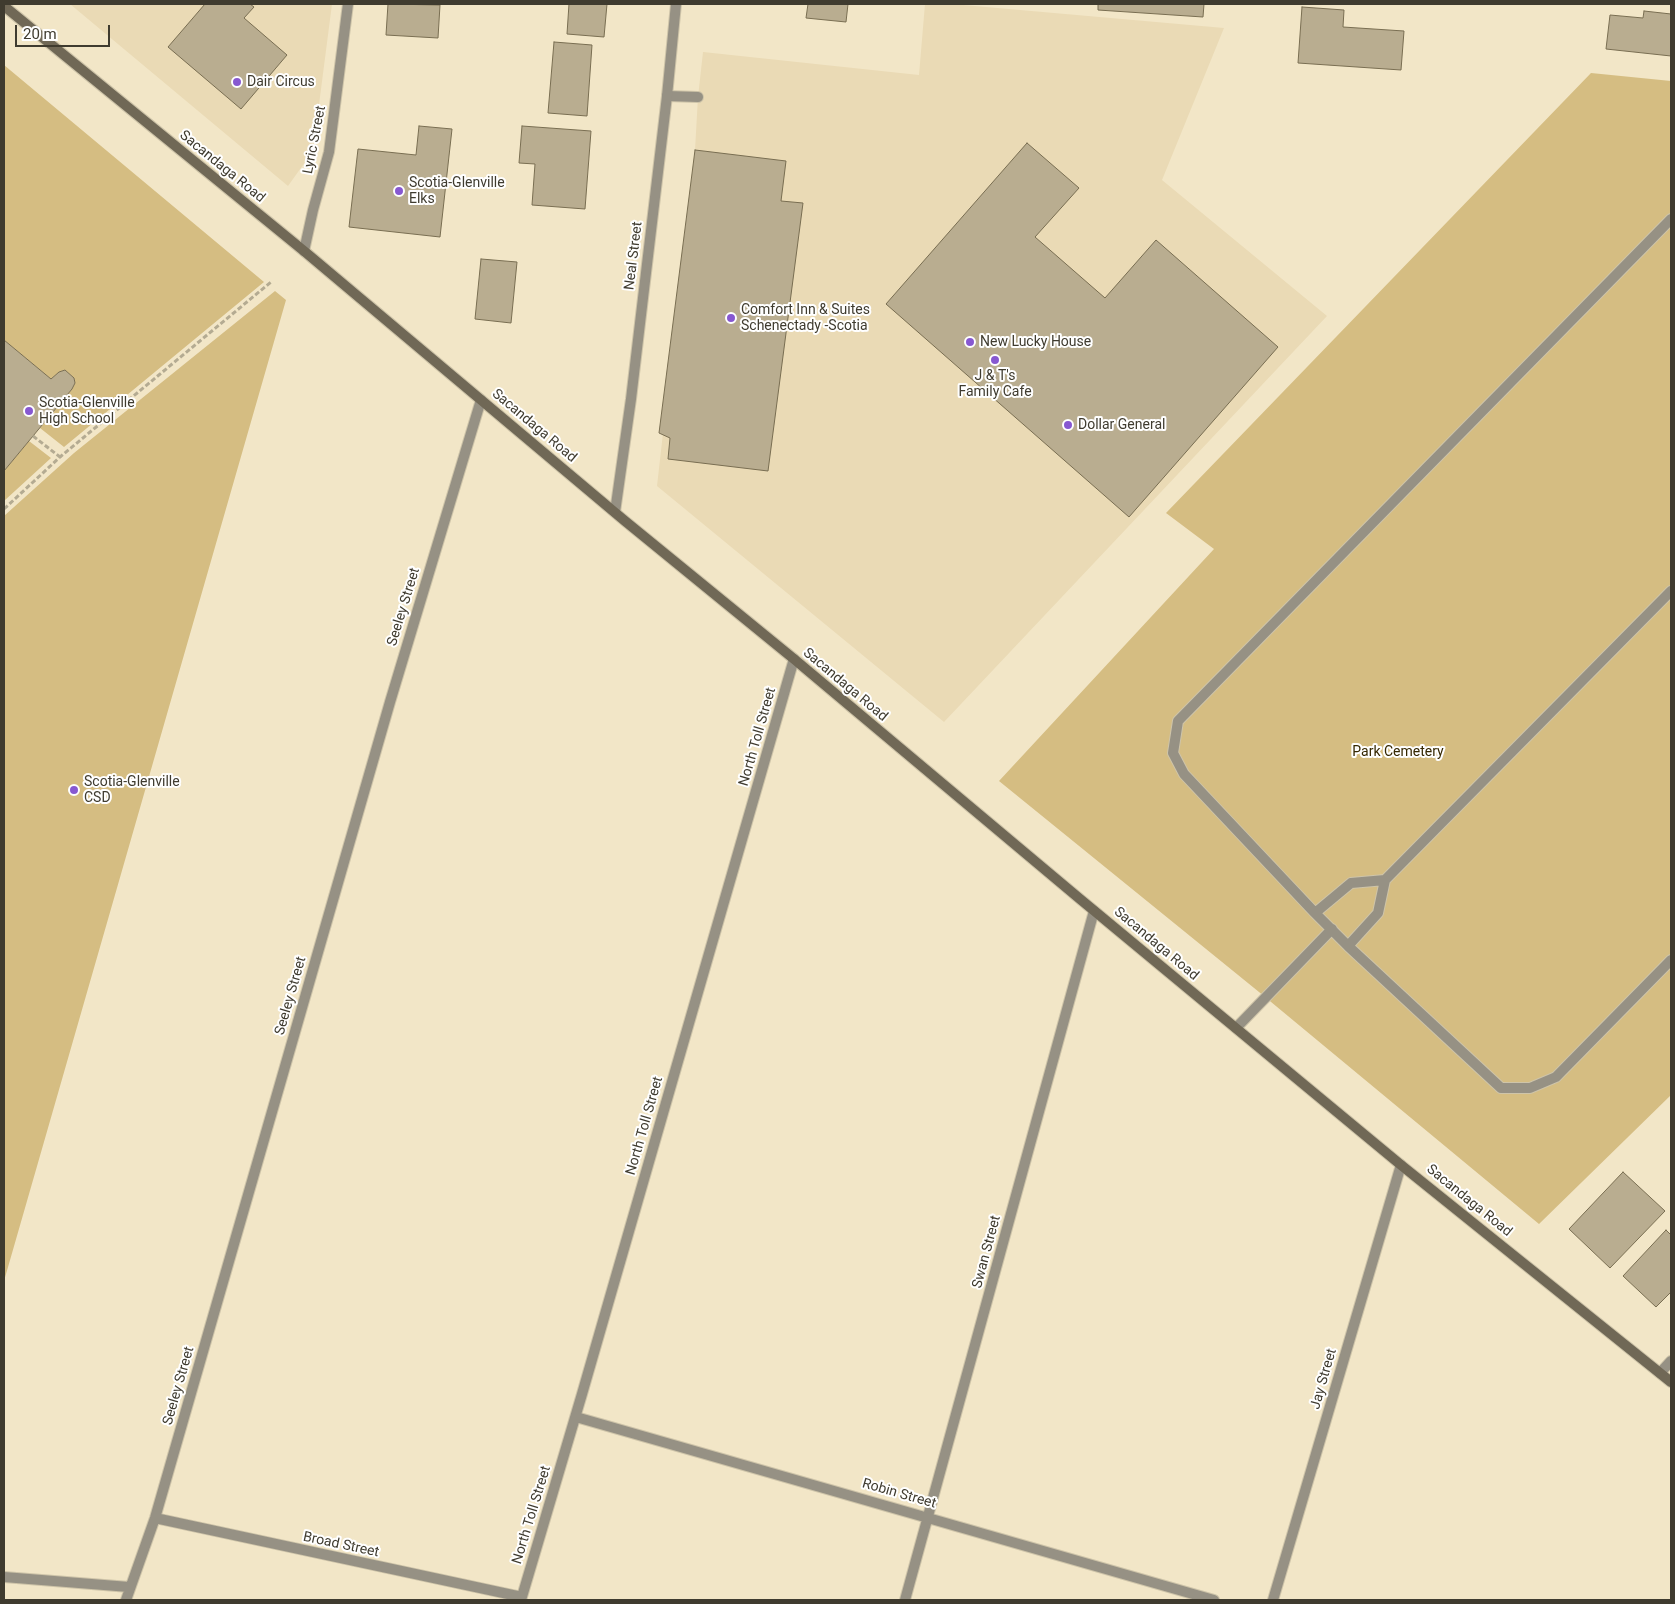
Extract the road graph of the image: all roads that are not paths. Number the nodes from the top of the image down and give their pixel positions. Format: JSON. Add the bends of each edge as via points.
{"nodes":[{"id":1,"x":348,"y":4,"type":"edge"},
{"id":2,"x":676,"y":4,"type":"edge"},
{"id":3,"x":4,"y":6,"type":"edge"},
{"id":4,"x":667,"y":96,"type":"junction"},
{"id":5,"x":698,"y":98,"type":"dead end"},
{"id":6,"x":1671,"y":219,"type":"edge"},
{"id":7,"x":304,"y":251,"type":"junction"},
{"id":8,"x":481,"y":400,"type":"junction"},
{"id":9,"x":615,"y":512,"type":"junction"},
{"id":10,"x":1671,"y":591,"type":"edge"},
{"id":11,"x":794,"y":659,"type":"junction"},
{"id":12,"x":1385,"y":880,"type":"junction"},
{"id":13,"x":1094,"y":911,"type":"junction"},
{"id":14,"x":1315,"y":913,"type":"junction"},
{"id":15,"x":1332,"y":929,"type":"junction"},
{"id":16,"x":1348,"y":946,"type":"junction"},
{"id":17,"x":1671,"y":960,"type":"edge"},
{"id":18,"x":1236,"y":1028,"type":"junction"},
{"id":19,"x":1401,"y":1165,"type":"junction"},
{"id":20,"x":1671,"y":1361,"type":"edge"},
{"id":21,"x":1660,"y":1373,"type":"junction"},
{"id":22,"x":1671,"y":1382,"type":"edge"},
{"id":23,"x":576,"y":1417,"type":"junction"},
{"id":24,"x":928,"y":1517,"type":"junction"},
{"id":25,"x":155,"y":1518,"type":"junction"},
{"id":26,"x":4,"y":1578,"type":"edge"},
{"id":27,"x":130,"y":1587,"type":"junction"},
{"id":28,"x":522,"y":1599,"type":"edge"},
{"id":29,"x":126,"y":1600,"type":"edge"},
{"id":30,"x":905,"y":1600,"type":"edge"},
{"id":31,"x":1214,"y":1600,"type":"edge"},
{"id":32,"x":1273,"y":1600,"type":"edge"}],
"edges":[{"from":1,"to":7,"type":"street","name":"Lyric Street","via":[[329,152]]},
{"from":2,"to":4,"type":"street","name":"Neal Street"},
{"from":3,"to":7,"type":"main road","name":"Sacandaga Road"},
{"from":4,"to":5,"type":"street"},
{"from":4,"to":9,"type":"street","name":"Neal Street"},
{"from":6,"to":14,"type":"street","via":[[1178,721],[1172,753],[1184,774]]},
{"from":7,"to":8,"type":"main road","name":"Sacandaga Road"},
{"from":8,"to":9,"type":"main road","name":"Sacandaga Road"},
{"from":8,"to":25,"type":"street","name":"Seeley Street","via":[[390,702]]},
{"from":9,"to":11,"type":"main road","name":"Sacandaga Road"},
{"from":10,"to":12,"type":"street"},
{"from":11,"to":13,"type":"main road","name":"Sacandaga Road"},
{"from":11,"to":23,"type":"street","name":"North Toll Street"},
{"from":12,"to":14,"type":"street","via":[[1351,883]]},
{"from":12,"to":16,"type":"street","via":[[1378,913]]},
{"from":13,"to":18,"type":"main road","name":"Sacandaga Road"},
{"from":13,"to":24,"type":"street","name":"Swan Street"},
{"from":14,"to":15,"type":"street"},
{"from":15,"to":16,"type":"street"},
{"from":15,"to":18,"type":"street"},
{"from":16,"to":17,"type":"street","via":[[1501,1088],[1530,1088],[1556,1077]]},
{"from":18,"to":19,"type":"main road","name":"Sacandaga Road"},
{"from":19,"to":21,"type":"main road","name":"Sacandaga Road"},
{"from":19,"to":32,"type":"street","name":"Jay Street"},
{"from":20,"to":21,"type":"street"},
{"from":21,"to":22,"type":"main road","name":"Sacandaga Road"},
{"from":23,"to":24,"type":"street","name":"Robin Street"},
{"from":23,"to":28,"type":"street","name":"North Toll Street"},
{"from":24,"to":30,"type":"street","name":"Swan Street"},
{"from":24,"to":31,"type":"street","name":"Robin Street"},
{"from":25,"to":27,"type":"street","name":"Seeley Street"},
{"from":25,"to":28,"type":"street","name":"Broad Street"},
{"from":26,"to":27,"type":"street"},
{"from":27,"to":29,"type":"street","name":"Seeley Street"}]}
